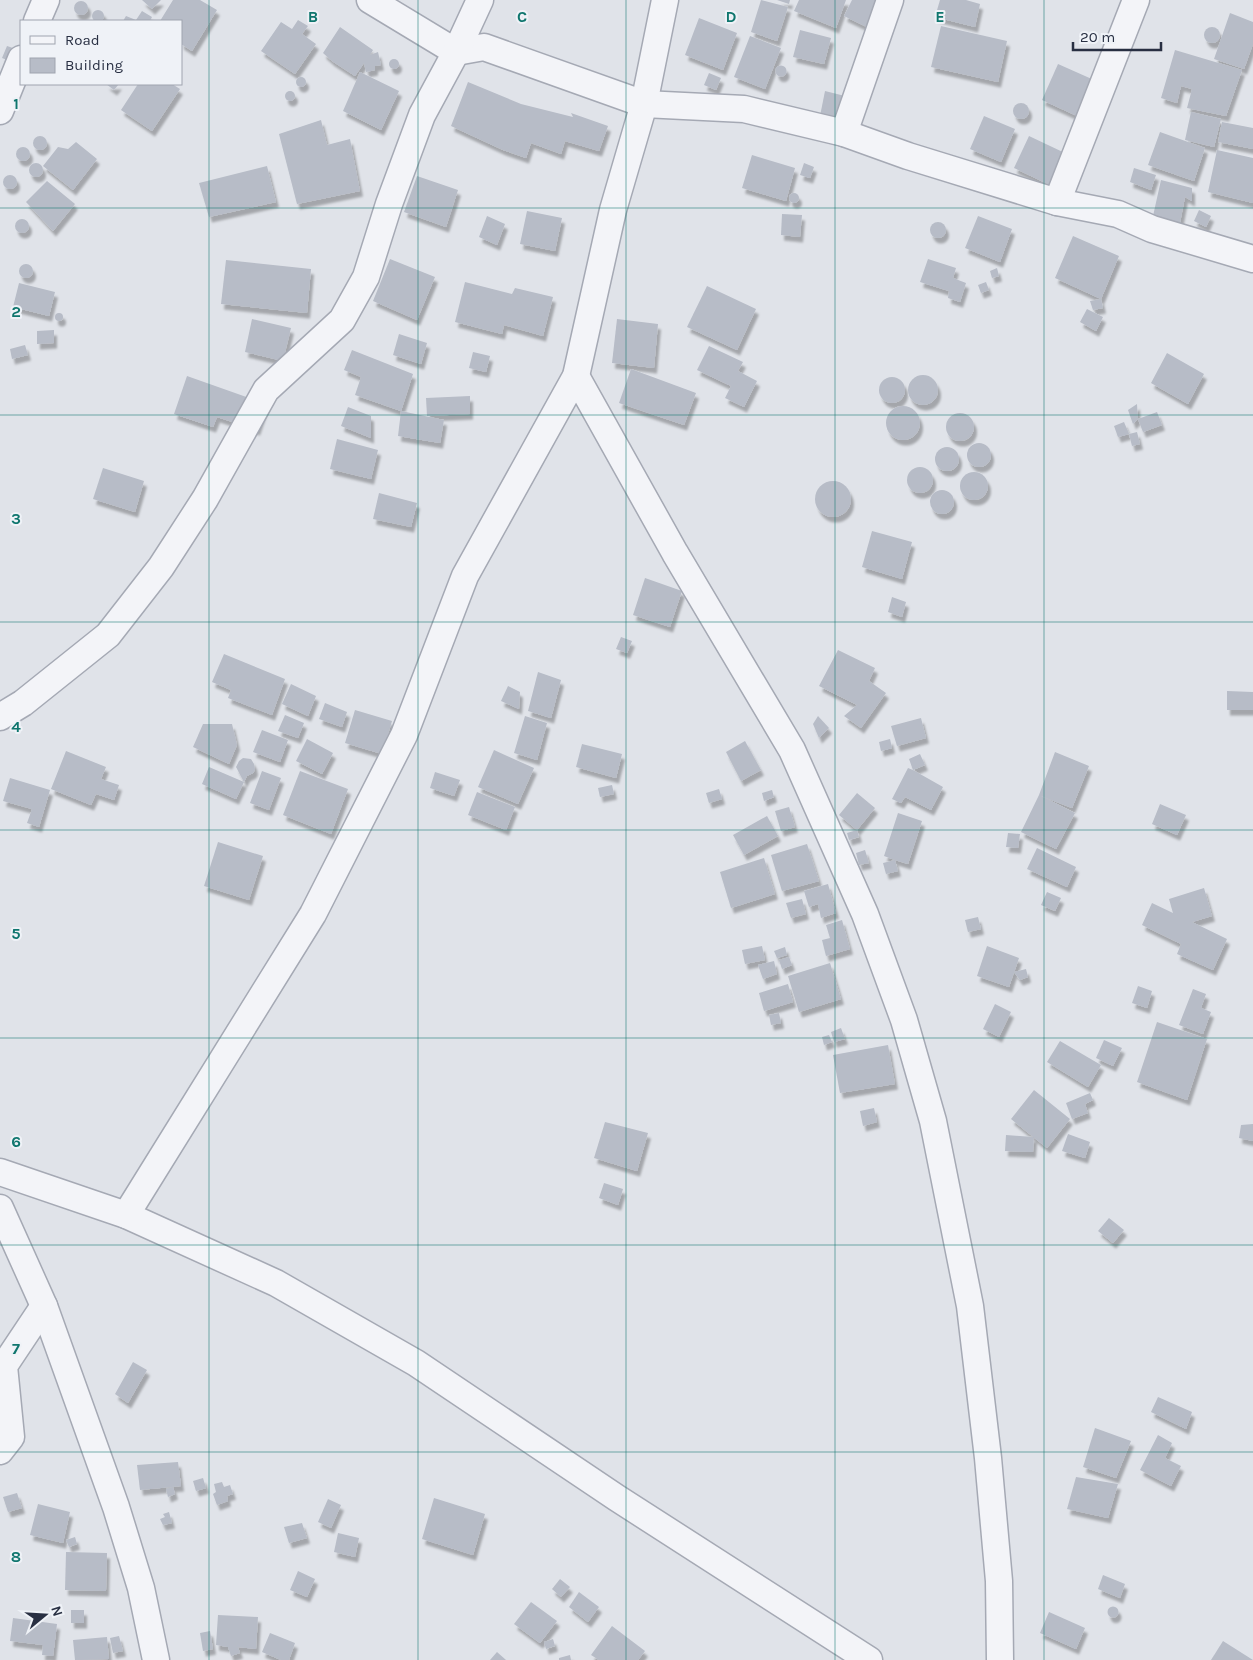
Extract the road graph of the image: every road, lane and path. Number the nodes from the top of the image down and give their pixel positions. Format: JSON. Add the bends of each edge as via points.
{"nodes":[{"id":1,"x":46,"y":0,"type":"edge"},
{"id":2,"x":370,"y":0,"type":"edge"},
{"id":3,"x":480,"y":0,"type":"edge"},
{"id":4,"x":665,"y":0,"type":"edge"},
{"id":5,"x":890,"y":0,"type":"edge"},
{"id":6,"x":1136,"y":0,"type":"edge"},
{"id":7,"x":37,"y":20,"type":"edge"},
{"id":8,"x":456,"y":52,"type":"junction"},
{"id":9,"x":20,"y":62,"type":"edge"},
{"id":10,"x":644,"y":104,"type":"junction"},
{"id":11,"x":0,"y":110,"type":"edge"},
{"id":12,"x":844,"y":133,"type":"junction"},
{"id":13,"x":1057,"y":202,"type":"junction"},
{"id":14,"x":1253,"y":259,"type":"edge"},
{"id":15,"x":576,"y":376,"type":"junction"},
{"id":16,"x":0,"y":717,"type":"edge"},
{"id":17,"x":0,"y":1172,"type":"edge"},
{"id":18,"x":0,"y":1208,"type":"edge"},
{"id":19,"x":126,"y":1215,"type":"junction"},
{"id":20,"x":44,"y":1306,"type":"junction"},
{"id":21,"x":2,"y":1368,"type":"edge"},
{"id":22,"x":0,"y":1451,"type":"edge"},
{"id":23,"x":156,"y":1660,"type":"edge"},
{"id":24,"x":869,"y":1660,"type":"edge"},
{"id":25,"x":1000,"y":1660,"type":"edge"}],
"edges":[{"from":1,"to":7,"type":"street"},
{"from":2,"to":8,"type":"street"},
{"from":3,"to":8,"type":"street"},
{"from":4,"to":10,"type":"street"},
{"from":5,"to":12,"type":"street"},
{"from":6,"to":13,"type":"street"},
{"from":8,"to":10,"type":"street","via":[[484,47]]},
{"from":8,"to":16,"type":"street","via":[[422,115],[366,277],[342,320],[266,390],[205,499],[161,567],[108,636],[24,703]]},
{"from":9,"to":11,"type":"street"},
{"from":10,"to":12,"type":"street","via":[[744,109]]},
{"from":10,"to":15,"type":"street","via":[[613,210]]},
{"from":12,"to":13,"type":"street"},
{"from":13,"to":14,"type":"street","via":[[1118,214],[1152,229]]},
{"from":15,"to":19,"type":"street","via":[[466,576],[404,735],[313,914]]},
{"from":15,"to":25,"type":"street","via":[[675,553],[792,750],[866,914],[904,1020],[933,1121],[970,1306],[997,1562]]},
{"from":17,"to":19,"type":"street"},
{"from":18,"to":20,"type":"street"},
{"from":19,"to":24,"type":"street","via":[[276,1283],[416,1363],[617,1498]]},
{"from":20,"to":21,"type":"street"},
{"from":20,"to":23,"type":"street","via":[[116,1507],[141,1588]]},
{"from":21,"to":22,"type":"street","via":[[10,1437]]}]}
